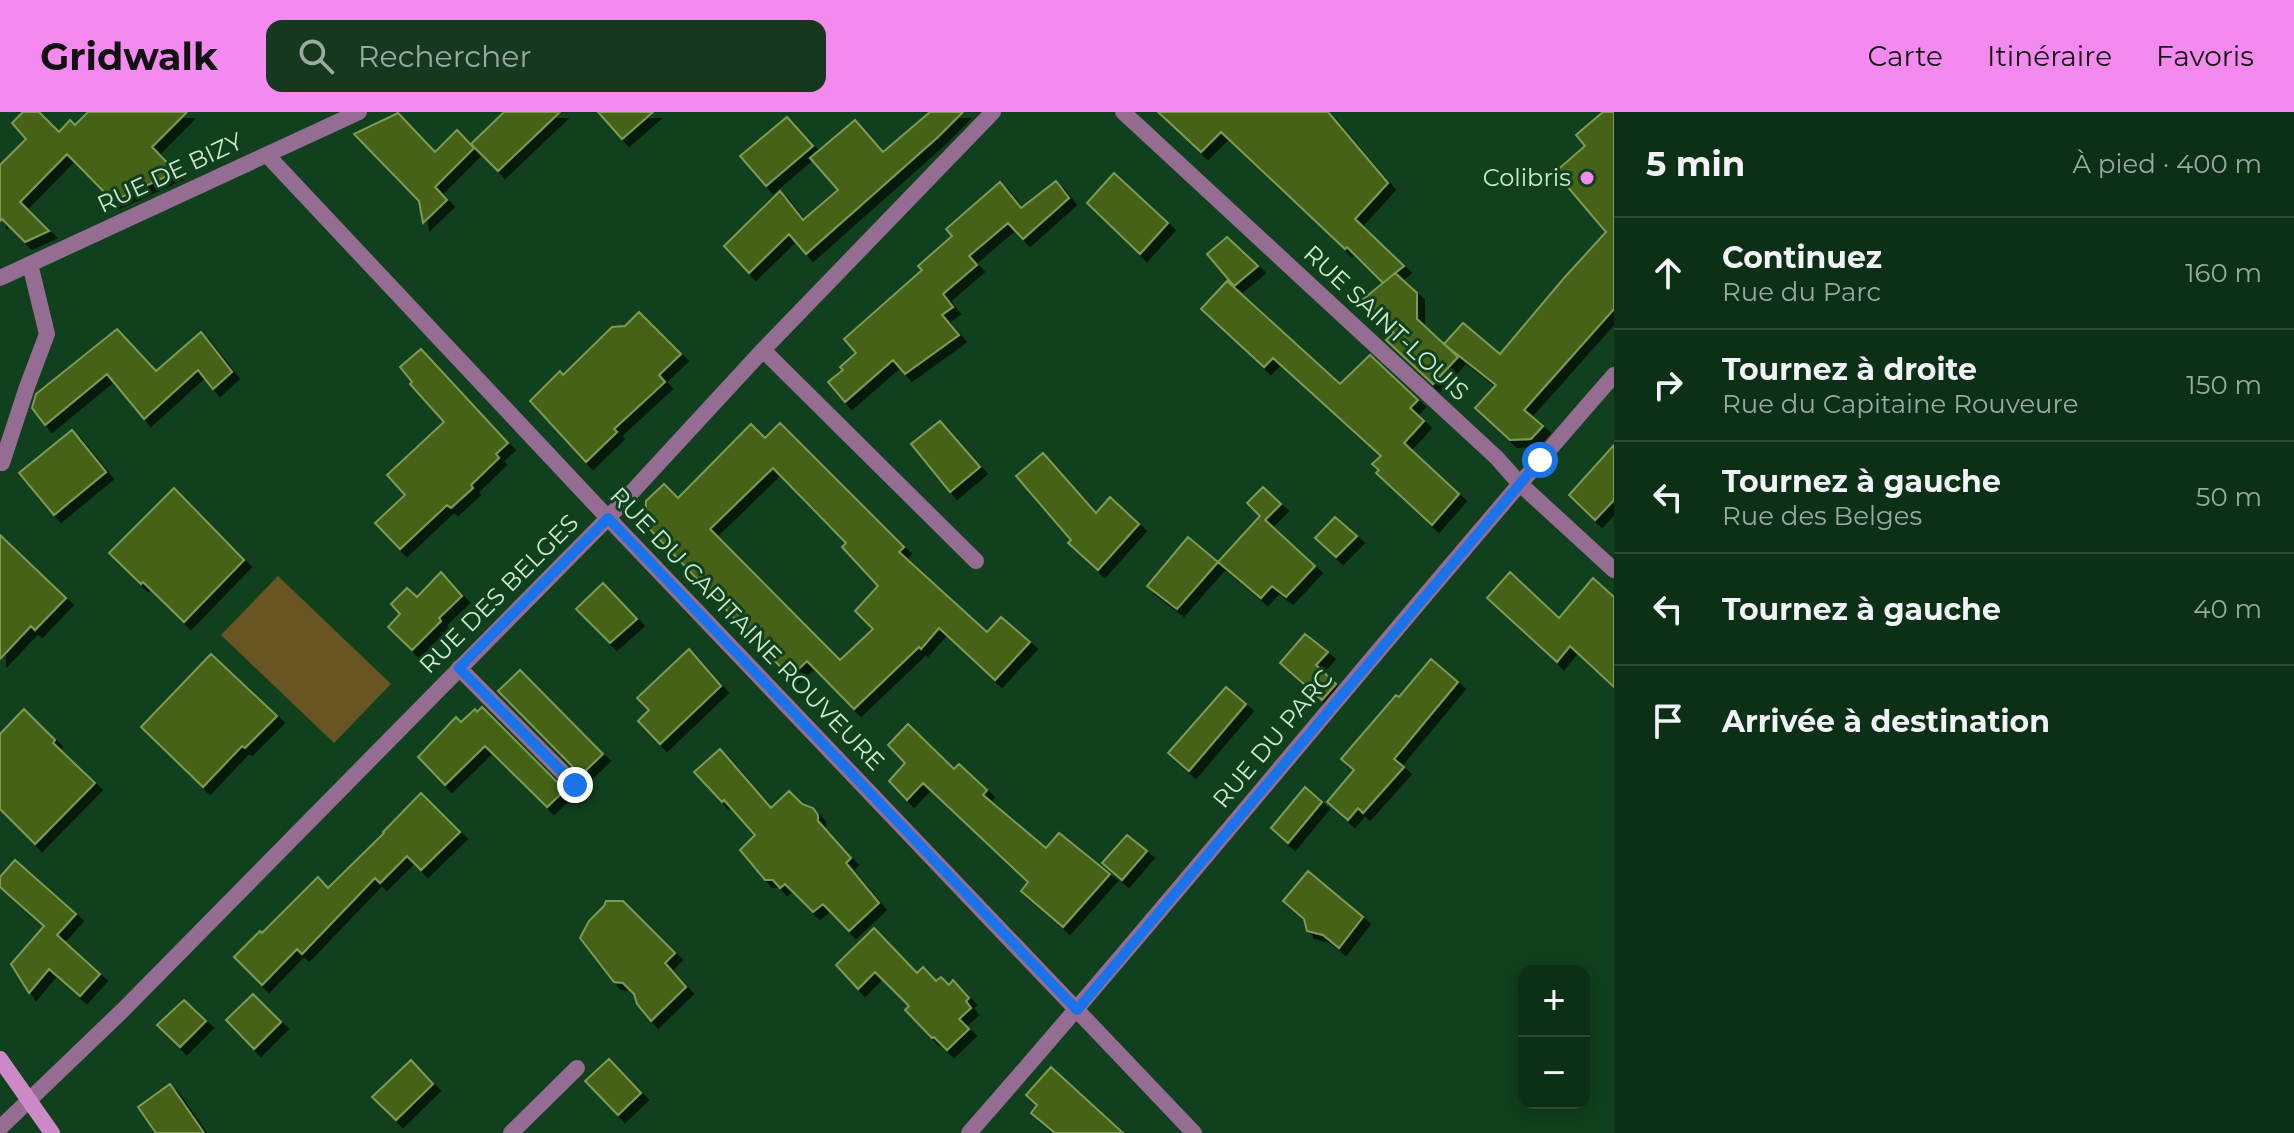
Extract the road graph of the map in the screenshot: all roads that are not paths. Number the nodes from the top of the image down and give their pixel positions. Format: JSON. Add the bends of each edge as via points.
{"nodes":[{"id":1,"x":359,"y":112,"type":"edge"},
{"id":2,"x":993,"y":112,"type":"edge"},
{"id":3,"x":1123,"y":112,"type":"edge"},
{"id":4,"x":267,"y":155,"type":"junction"},
{"id":5,"x":30,"y":264,"type":"junction"},
{"id":6,"x":0,"y":278,"type":"edge"},
{"id":7,"x":763,"y":350,"type":"junction"},
{"id":8,"x":1614,"y":375,"type":"edge"},
{"id":9,"x":2,"y":463,"type":"dead end"},
{"id":10,"x":1519,"y":483,"type":"junction"},
{"id":11,"x":608,"y":518,"type":"junction"},
{"id":12,"x":976,"y":561,"type":"dead end"},
{"id":13,"x":1614,"y":570,"type":"edge"},
{"id":14,"x":459,"y":668,"type":"junction"},
{"id":15,"x":575,"y":785,"type":"dead end"},
{"id":16,"x":1077,"y":1010,"type":"junction"},
{"id":17,"x":0,"y":1059,"type":"edge"},
{"id":18,"x":577,"y":1068,"type":"dead end"},
{"id":19,"x":29,"y":1099,"type":"junction"},
{"id":20,"x":0,"y":1128,"type":"edge"},
{"id":21,"x":52,"y":1133,"type":"edge"},
{"id":22,"x":511,"y":1133,"type":"edge"},
{"id":23,"x":969,"y":1133,"type":"edge"},
{"id":24,"x":1194,"y":1133,"type":"edge"}],
"edges":[{"from":1,"to":4,"type":"street","name":"RUE DE BIZY"},
{"from":2,"to":7,"type":"street","name":"RUE DES BELGES"},
{"from":3,"to":10,"type":"street","name":"RUE SAINT-LOUIS"},
{"from":4,"to":5,"type":"street","name":"RUE DE BIZY"},
{"from":4,"to":11,"type":"street","name":"RUE DU CAPITAINE ROUVEURE"},
{"from":5,"to":6,"type":"street","name":"RUE DE BIZY"},
{"from":5,"to":9,"type":"street","via":[[47,334]]},
{"from":7,"to":11,"type":"street","name":"RUE DES BELGES"},
{"from":7,"to":12,"type":"street"},
{"from":8,"to":10,"type":"street","name":"RUE DU PARC"},
{"from":10,"to":13,"type":"street","name":"RUE SAINT-LOUIS"},
{"from":10,"to":16,"type":"street","name":"RUE DU PARC"},
{"from":11,"to":14,"type":"street","name":"RUE DES BELGES"},
{"from":11,"to":16,"type":"street","name":"RUE DU CAPITAINE ROUVEURE"},
{"from":14,"to":15,"type":"street"},
{"from":14,"to":19,"type":"street","name":"RUE DES BELGES"},
{"from":16,"to":23,"type":"street","name":"RUE DU PARC"},
{"from":16,"to":24,"type":"street","name":"RUE DU CAPITAINE ROUVEURE"},
{"from":17,"to":19,"type":"street"},
{"from":18,"to":22,"type":"street"},
{"from":19,"to":20,"type":"street","name":"RUE DES BELGES"},
{"from":19,"to":21,"type":"street"}]}
